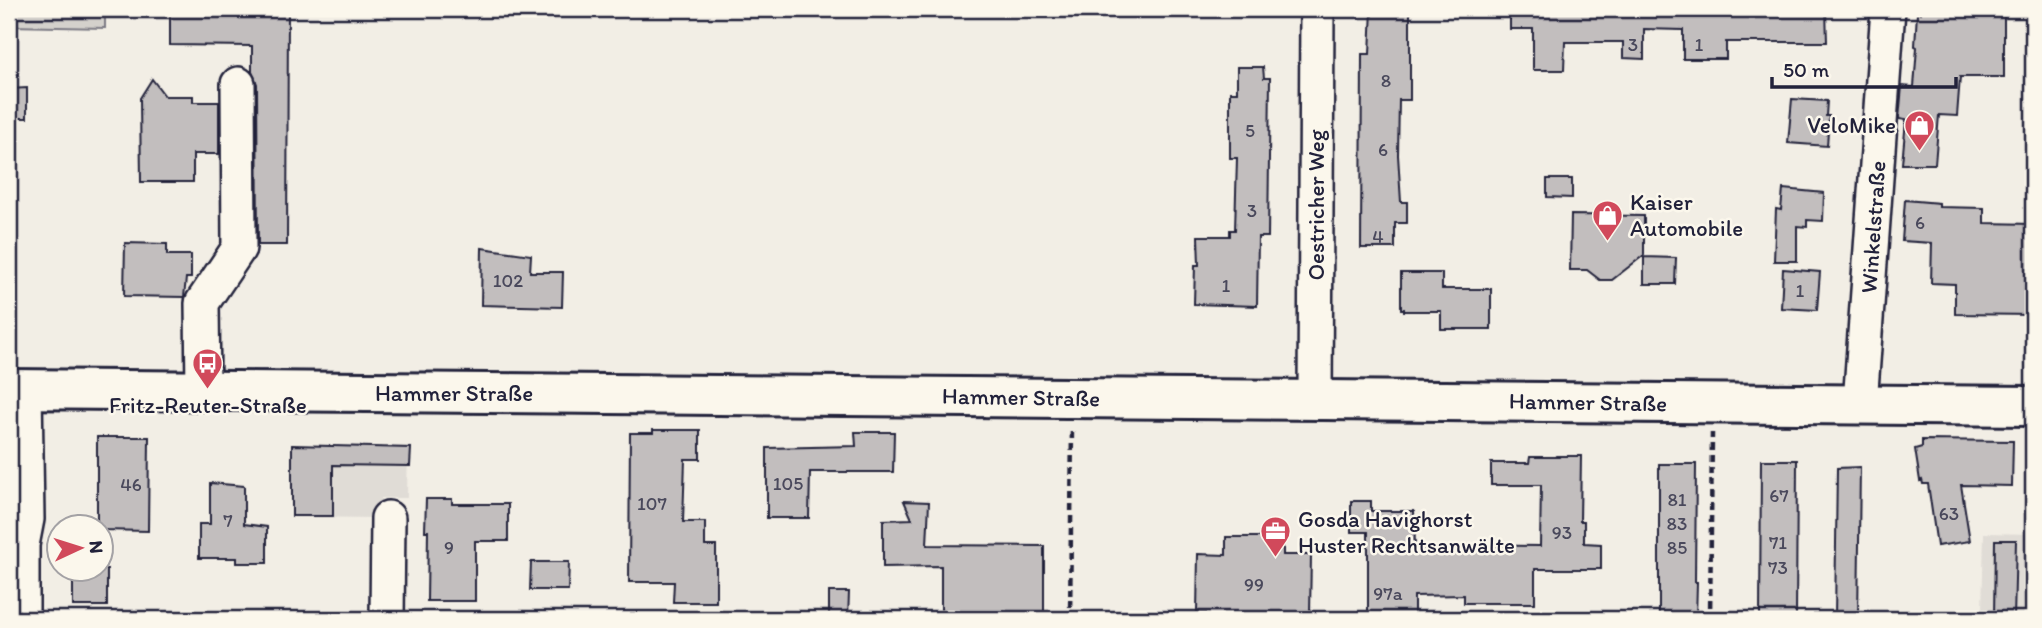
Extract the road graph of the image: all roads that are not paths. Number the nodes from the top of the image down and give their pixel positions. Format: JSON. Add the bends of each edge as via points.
{"nodes":[{"id":1,"x":1317,"y":9,"type":"edge"},
{"id":2,"x":1888,"y":9,"type":"edge"},
{"id":3,"x":238,"y":84,"type":"dead end"},
{"id":4,"x":17,"y":389,"type":"edge"},
{"id":5,"x":203,"y":391,"type":"junction"},
{"id":6,"x":1315,"y":400,"type":"junction"},
{"id":7,"x":1860,"y":404,"type":"junction"},
{"id":8,"x":2033,"y":406,"type":"edge"},
{"id":9,"x":388,"y":518,"type":"dead end"},
{"id":10,"x":15,"y":545,"type":"edge"},
{"id":11,"x":22,"y":619,"type":"edge"},
{"id":12,"x":387,"y":619,"type":"edge"}],
"edges":[{"from":1,"to":6,"type":"street","name":"Oestricher Weg"},
{"from":2,"to":7,"type":"street","name":"Winkelstraße"},
{"from":3,"to":5,"type":"street","via":[[239,248],[202,303]]},
{"from":4,"to":5,"type":"main road","name":"Hammer Straße"},
{"from":4,"to":10,"type":"street","via":[[27,519]]},
{"from":5,"to":6,"type":"main road","name":"Hammer Straße"},
{"from":6,"to":7,"type":"main road","name":"Hammer Straße"},
{"from":7,"to":8,"type":"main road","name":"Hammer Straße"},
{"from":9,"to":12,"type":"street"},
{"from":10,"to":11,"type":"street"}]}
